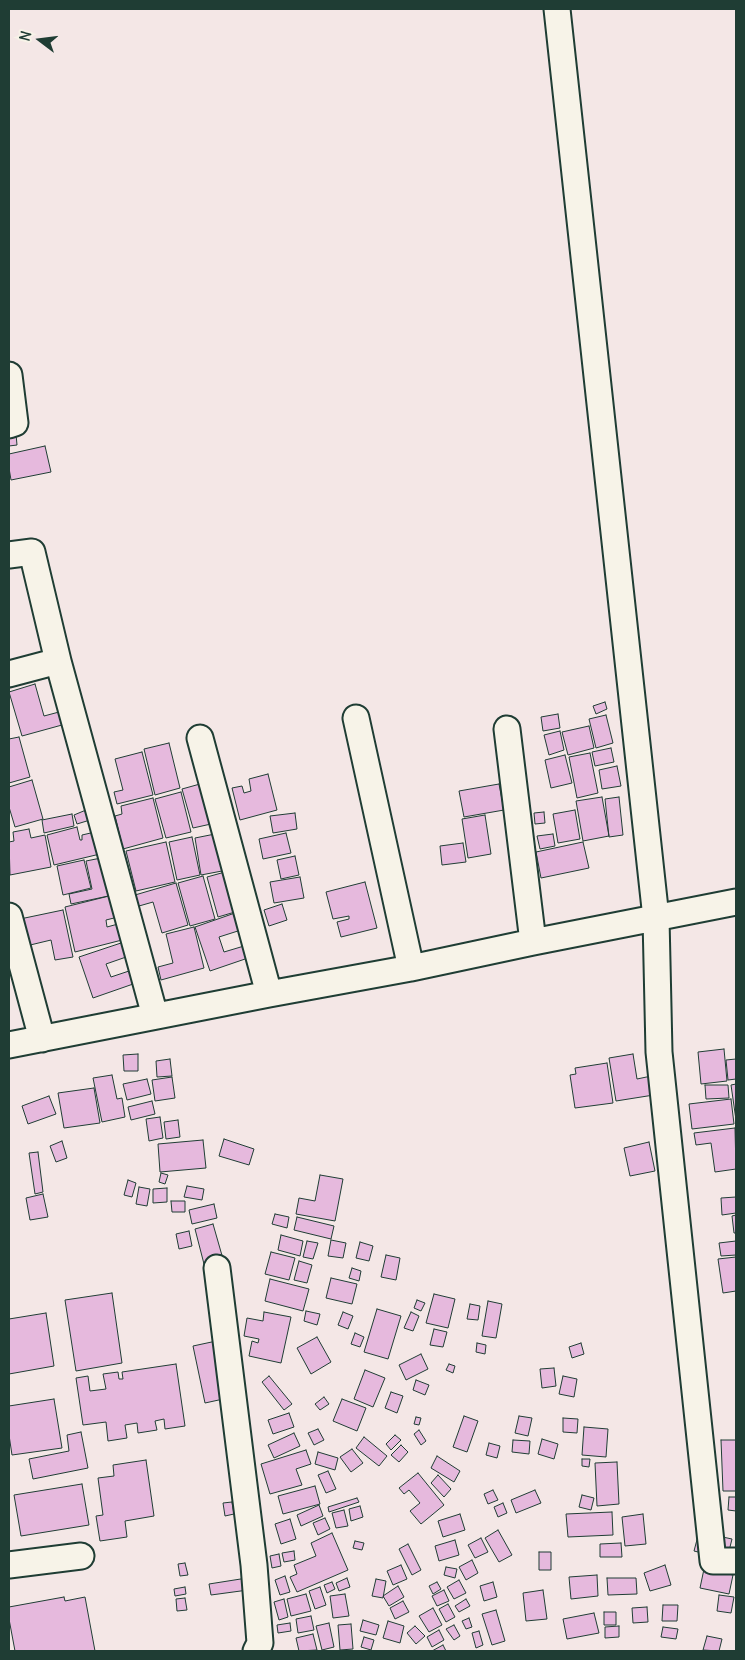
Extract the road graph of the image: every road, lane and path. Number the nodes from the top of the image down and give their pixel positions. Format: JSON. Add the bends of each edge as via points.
{"nodes":[{"id":1,"x":557,"y":9,"type":"edge"},
{"id":2,"x":9,"y":375,"type":"edge"},
{"id":3,"x":9,"y":424,"type":"edge"},
{"id":4,"x":9,"y":555,"type":"edge"},
{"id":5,"x":58,"y":661,"type":"junction"},
{"id":6,"x":9,"y":674,"type":"edge"},
{"id":7,"x":356,"y":718,"type":"dead end"},
{"id":8,"x":506,"y":729,"type":"dead end"},
{"id":9,"x":200,"y":738,"type":"dead end"},
{"id":10,"x":736,"y":902,"type":"edge"},
{"id":11,"x":9,"y":916,"type":"edge"},
{"id":12,"x":656,"y":918,"type":"junction"},
{"id":13,"x":533,"y":942,"type":"junction"},
{"id":14,"x":411,"y":968,"type":"junction"},
{"id":15,"x":269,"y":994,"type":"junction"},
{"id":16,"x":155,"y":1016,"type":"junction"},
{"id":17,"x":42,"y":1039,"type":"junction"},
{"id":18,"x":9,"y":1045,"type":"edge"},
{"id":19,"x":217,"y":1268,"type":"dead end"},
{"id":20,"x":81,"y":1556,"type":"dead end"},
{"id":21,"x":725,"y":1561,"type":"edge"},
{"id":22,"x":9,"y":1565,"type":"edge"},
{"id":23,"x":736,"y":1574,"type":"edge"},
{"id":24,"x":256,"y":1651,"type":"edge"}],
"edges":[{"from":1,"to":12,"type":"street"},
{"from":2,"to":3,"type":"street","via":[[15,423]]},
{"from":4,"to":5,"type":"street","via":[[32,552]]},
{"from":5,"to":6,"type":"street"},
{"from":5,"to":16,"type":"street"},
{"from":7,"to":14,"type":"street"},
{"from":8,"to":13,"type":"street"},
{"from":9,"to":15,"type":"street"},
{"from":10,"to":12,"type":"street"},
{"from":11,"to":17,"type":"street"},
{"from":12,"to":13,"type":"street"},
{"from":12,"to":21,"type":"street","via":[[659,1052]]},
{"from":13,"to":14,"type":"street"},
{"from":14,"to":15,"type":"street"},
{"from":15,"to":16,"type":"street"},
{"from":16,"to":17,"type":"street"},
{"from":17,"to":18,"type":"street"},
{"from":19,"to":24,"type":"street","via":[[254,1564],[260,1643]]},
{"from":20,"to":22,"type":"street"},
{"from":21,"to":23,"type":"street"}]}
